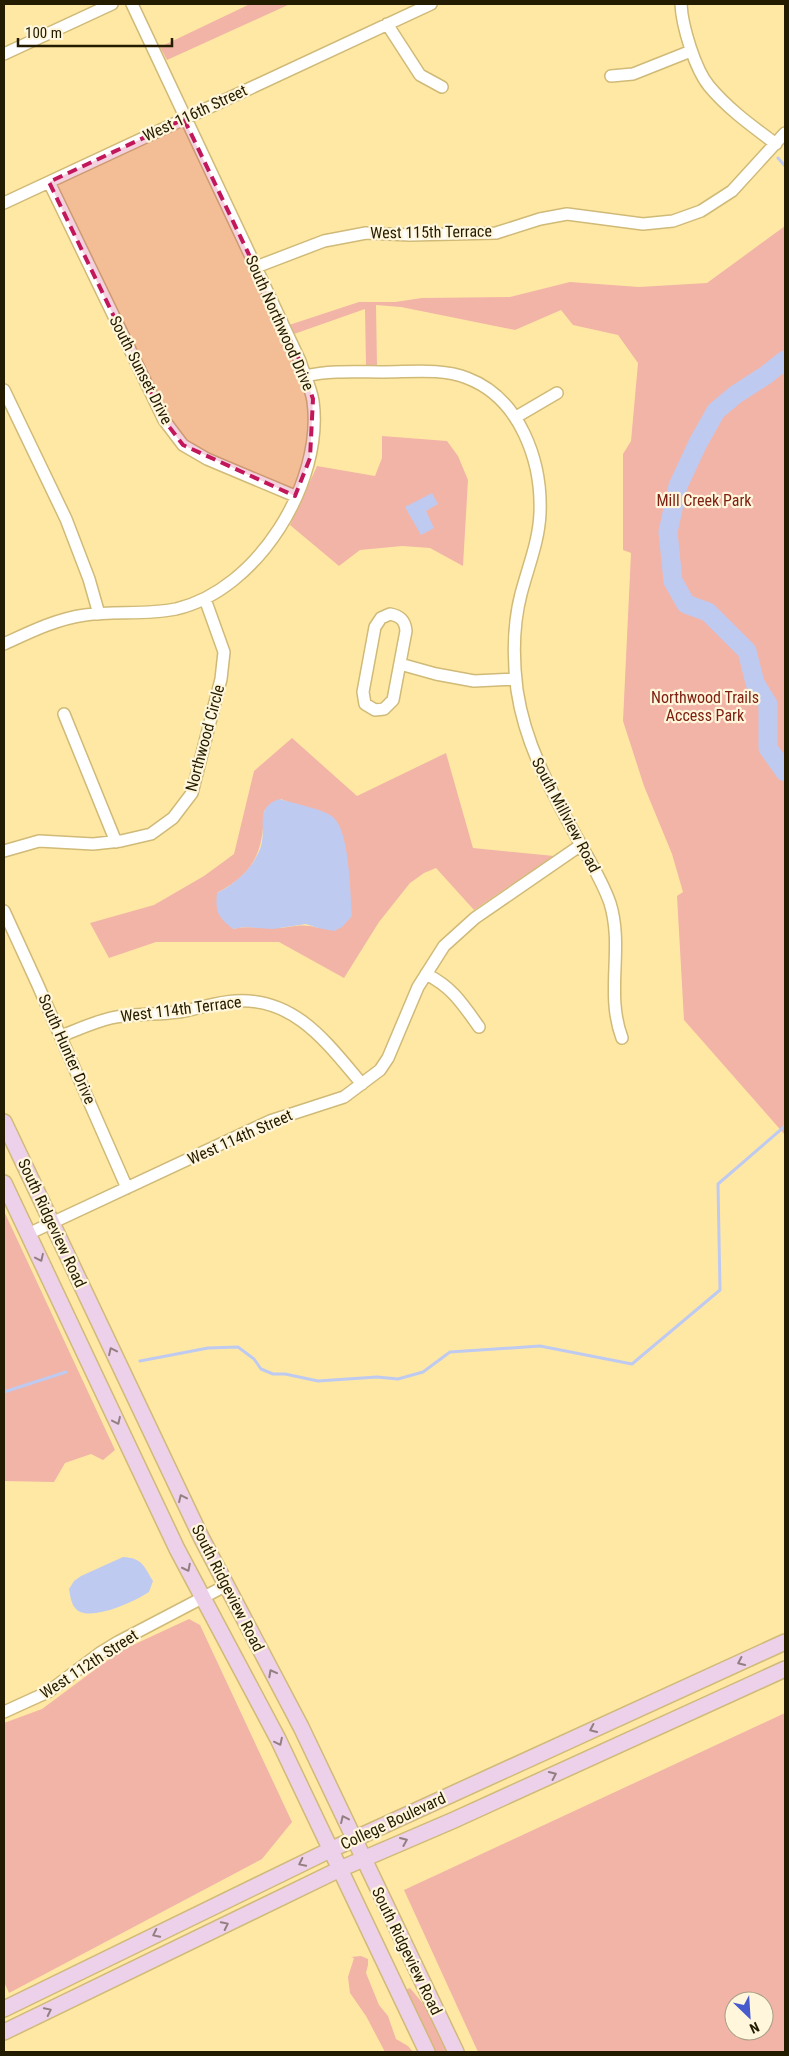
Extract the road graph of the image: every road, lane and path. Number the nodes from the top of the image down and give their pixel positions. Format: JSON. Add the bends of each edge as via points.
{"nodes":[{"id":1,"x":112,"y":4,"type":"edge"},
{"id":2,"x":132,"y":4,"type":"edge"},
{"id":3,"x":431,"y":4,"type":"edge"},
{"id":4,"x":681,"y":4,"type":"edge"},
{"id":5,"x":387,"y":24,"type":"junction"},
{"id":6,"x":691,"y":51,"type":"junction"},
{"id":7,"x":4,"y":54,"type":"edge"},
{"id":8,"x":611,"y":76,"type":"dead end"},
{"id":9,"x":442,"y":87,"type":"dead end"},
{"id":10,"x":184,"y":119,"type":"junction"},
{"id":11,"x":785,"y":133,"type":"edge"},
{"id":12,"x":776,"y":144,"type":"junction"},
{"id":13,"x":50,"y":182,"type":"junction"},
{"id":14,"x":4,"y":203,"type":"edge"},
{"id":15,"x":256,"y":267,"type":"junction"},
{"id":16,"x":305,"y":376,"type":"junction"},
{"id":17,"x":4,"y":390,"type":"edge"},
{"id":18,"x":557,"y":393,"type":"dead end"},
{"id":19,"x":516,"y":417,"type":"junction"},
{"id":20,"x":296,"y":496,"type":"junction"},
{"id":21,"x":205,"y":599,"type":"junction"},
{"id":22,"x":99,"y":614,"type":"junction"},
{"id":23,"x":4,"y":644,"type":"edge"},
{"id":24,"x":400,"y":664,"type":"junction"},
{"id":25,"x":516,"y":679,"type":"junction"},
{"id":26,"x":64,"y":714,"type":"dead end"},
{"id":27,"x":116,"y":842,"type":"junction"},
{"id":28,"x":581,"y":845,"type":"junction"},
{"id":29,"x":4,"y":851,"type":"edge"},
{"id":30,"x":4,"y":911,"type":"edge"},
{"id":31,"x":426,"y":974,"type":"junction"},
{"id":32,"x":479,"y":1027,"type":"dead end"},
{"id":33,"x":61,"y":1036,"type":"junction"},
{"id":34,"x":622,"y":1038,"type":"dead end"},
{"id":35,"x":362,"y":1084,"type":"junction"},
{"id":36,"x":4,"y":1122,"type":"edge"},
{"id":37,"x":4,"y":1183,"type":"edge"},
{"id":38,"x":127,"y":1188,"type":"junction"},
{"id":39,"x":52,"y":1223,"type":"junction"},
{"id":40,"x":28,"y":1234,"type":"junction"},
{"id":41,"x":225,"y":1586,"type":"junction"},
{"id":42,"x":202,"y":1599,"type":"junction"},
{"id":43,"x":785,"y":1642,"type":"edge"},
{"id":44,"x":785,"y":1669,"type":"edge"},
{"id":45,"x":4,"y":1712,"type":"edge"},
{"id":46,"x":353,"y":1839,"type":"junction"},
{"id":47,"x":330,"y":1850,"type":"junction"},
{"id":48,"x":363,"y":1859,"type":"junction"},
{"id":49,"x":340,"y":1870,"type":"junction"},
{"id":50,"x":5,"y":2016,"type":"edge"},
{"id":51,"x":427,"y":2052,"type":"edge"},
{"id":52,"x":456,"y":2052,"type":"edge"}],
"edges":[{"from":1,"to":7,"type":"street"},
{"from":2,"to":10,"type":"street","name":"South Northwood Drive"},
{"from":3,"to":5,"type":"street","name":"West 116th Street"},
{"from":4,"to":6,"type":"street"},
{"from":5,"to":9,"type":"street","via":[[420,75]]},
{"from":5,"to":10,"type":"street","name":"West 116th Street"},
{"from":6,"to":8,"type":"street","via":[[633,74]]},
{"from":6,"to":12,"type":"street","via":[[707,85],[731,110]]},
{"from":10,"to":13,"type":"street","name":"West 116th Street"},
{"from":10,"to":15,"type":"street","name":"South Northwood Drive"},
{"from":11,"to":12,"type":"street","name":"West 115th Terrace"},
{"from":12,"to":15,"type":"street","name":"West 115th Terrace","via":[[732,191],[701,211],[673,221],[643,224],[567,214],[496,233],[410,235],[366,232],[324,241]]},
{"from":13,"to":14,"type":"street","name":"West 116th Street"},
{"from":13,"to":20,"type":"street","name":"South Sunset Drive","via":[[164,420],[183,445],[207,459]]},
{"from":15,"to":16,"type":"street","name":"South Northwood Drive"},
{"from":16,"to":19,"type":"street","name":"South Millview Road","via":[[324,372],[445,373],[486,387]]},
{"from":16,"to":20,"type":"street","name":"South Northwood Drive","via":[[313,399],[314,428],[310,458]]},
{"from":17,"to":22,"type":"street","via":[[66,518]]},
{"from":18,"to":19,"type":"street"},
{"from":19,"to":25,"type":"street","name":"South Millview Road","via":[[534,460],[540,513],[516,623]]},
{"from":20,"to":21,"type":"street","name":"South Northwood Drive","via":[[281,527],[260,557],[228,585]]},
{"from":21,"to":22,"type":"street","name":"South Northwood Drive","via":[[146,613]]},
{"from":21,"to":27,"type":"street","name":"Northwood Circle","via":[[224,652],[221,679],[192,794],[173,818],[150,834]]},
{"from":22,"to":23,"type":"street","name":"South Northwood Drive","via":[[46,625]]},
{"from":24,"to":24,"type":"street","via":[[391,703],[380,710],[368,707],[363,700],[363,692],[375,627],[380,618],[390,614],[400,617],[406,625]]},
{"from":24,"to":25,"type":"street","via":[[474,680]]},
{"from":25,"to":28,"type":"street","name":"South Millview Road","via":[[519,704],[535,758]]},
{"from":26,"to":27,"type":"street"},
{"from":27,"to":29,"type":"street","name":"Northwood Circle","via":[[93,844],[39,840]]},
{"from":28,"to":31,"type":"street","name":"West 114th Street","via":[[475,918],[444,946]]},
{"from":28,"to":34,"type":"street","name":"South Millview Road","via":[[610,906],[616,948],[614,1008]]},
{"from":30,"to":33,"type":"street","name":"South Hunter Drive"},
{"from":31,"to":32,"type":"street","via":[[440,981],[459,998]]},
{"from":31,"to":35,"type":"street","name":"West 114th Street","via":[[412,998],[388,1058],[380,1070]]},
{"from":33,"to":35,"type":"street","name":"West 114th Terrace","via":[[110,1018],[181,1012],[250,1000],[295,1016],[317,1032]]},
{"from":33,"to":38,"type":"street","name":"South Hunter Drive"},
{"from":35,"to":38,"type":"street","name":"West 114th Street","via":[[344,1097],[270,1121]]},
{"from":36,"to":39,"type":"main road","name":"South Ridgeview Road"},
{"from":37,"to":40,"type":"main road","name":"South Ridgeview Road"},
{"from":38,"to":39,"type":"street","name":"West 114th Street"},
{"from":39,"to":40,"type":"street","name":"West 114th Street"},
{"from":41,"to":39,"type":"main road","name":"South Ridgeview Road","one_way":true},
{"from":40,"to":42,"type":"main road","name":"South Ridgeview Road","one_way":true},
{"from":41,"to":42,"type":"street","name":"West 112th Street"},
{"from":46,"to":41,"type":"main road","name":"South Ridgeview Road","one_way":true,"via":[[301,1728]]},
{"from":42,"to":45,"type":"street","name":"West 112th Street","via":[[112,1646],[48,1692]]},
{"from":42,"to":47,"type":"main road","name":"South Ridgeview Road","one_way":true,"via":[[278,1739]]},
{"from":43,"to":46,"type":"main road","name":"College Boulevard","one_way":true},
{"from":48,"to":44,"type":"main road","name":"College Boulevard","one_way":true},
{"from":46,"to":47,"type":"main road","name":"College Boulevard"},
{"from":46,"to":48,"type":"main road","name":"South Ridgeview Road"},
{"from":47,"to":49,"type":"main road","name":"South Ridgeview Road"},
{"from":47,"to":50,"type":"main road","name":"College Boulevard","one_way":true},
{"from":48,"to":49,"type":"main road","name":"College Boulevard"},
{"from":48,"to":52,"type":"main road","name":"South Ridgeview Road"},
{"from":50,"to":49,"type":"main road","name":"College Boulevard","one_way":true},
{"from":49,"to":51,"type":"main road","name":"South Ridgeview Road"}]}
